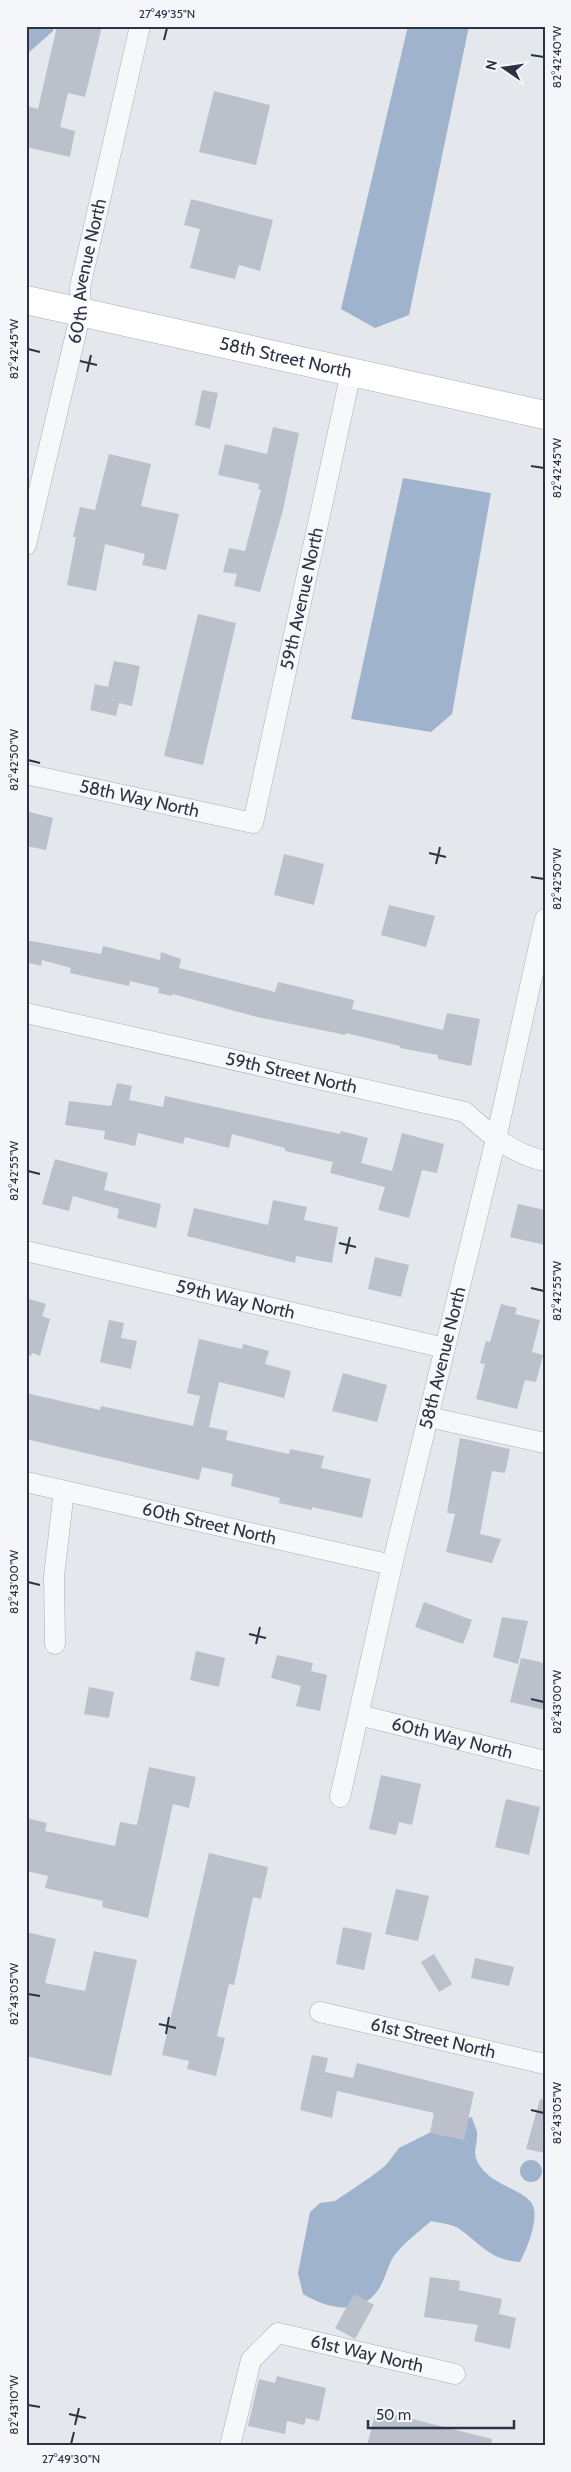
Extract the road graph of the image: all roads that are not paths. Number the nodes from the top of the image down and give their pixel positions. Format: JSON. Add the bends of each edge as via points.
{"nodes":[{"id":1,"x":140,"y":26,"type":"edge"},
{"id":2,"x":26,"y":300,"type":"edge"},
{"id":3,"x":81,"y":312,"type":"junction"},
{"id":4,"x":351,"y":372,"type":"junction"},
{"id":5,"x":545,"y":415,"type":"edge"},
{"id":6,"x":26,"y":545,"type":"edge"},
{"id":7,"x":26,"y":774,"type":"edge"},
{"id":8,"x":253,"y":823,"type":"joint"},
{"id":9,"x":545,"y":919,"type":"edge"},
{"id":10,"x":26,"y":1012,"type":"edge"},
{"id":11,"x":496,"y":1139,"type":"junction"},
{"id":12,"x":545,"y":1161,"type":"edge"},
{"id":13,"x":26,"y":1251,"type":"edge"},
{"id":14,"x":445,"y":1348,"type":"junction"},
{"id":15,"x":429,"y":1416,"type":"junction"},
{"id":16,"x":545,"y":1443,"type":"edge"},
{"id":17,"x":26,"y":1482,"type":"edge"},
{"id":18,"x":64,"y":1491,"type":"junction"},
{"id":19,"x":392,"y":1565,"type":"junction"},
{"id":20,"x":55,"y":1644,"type":"dead end"},
{"id":21,"x":359,"y":1715,"type":"junction"},
{"id":22,"x":545,"y":1761,"type":"edge"},
{"id":23,"x":340,"y":1796,"type":"dead end"},
{"id":24,"x":320,"y":2012,"type":"dead end"},
{"id":25,"x":545,"y":2064,"type":"edge"},
{"id":26,"x":455,"y":2374,"type":"dead end"},
{"id":27,"x":230,"y":2446,"type":"edge"}],
"edges":[{"from":1,"to":3,"type":"street","name":"60th Avenue North","via":[[80,287]]},
{"from":2,"to":3,"type":"street","name":"58th Street North"},
{"from":3,"to":4,"type":"street","name":"58th Street North"},
{"from":3,"to":6,"type":"street","name":"60th Avenue North"},
{"from":4,"to":5,"type":"street","name":"58th Street North"},
{"from":4,"to":8,"type":"street","name":"59th Avenue North"},
{"from":7,"to":8,"type":"street","name":"58th Way North"},
{"from":9,"to":11,"type":"street","name":"58th Avenue North"},
{"from":10,"to":11,"type":"street","name":"59th Street North","via":[[465,1112]]},
{"from":11,"to":12,"type":"street","name":"59th Street North","via":[[526,1157]]},
{"from":11,"to":14,"type":"street","name":"58th Avenue North"},
{"from":13,"to":14,"type":"street","name":"59th Way North"},
{"from":14,"to":15,"type":"street","name":"58th Avenue North"},
{"from":15,"to":16,"type":"street"},
{"from":15,"to":19,"type":"street","name":"58th Avenue North"},
{"from":17,"to":18,"type":"street","name":"60th Street North"},
{"from":18,"to":19,"type":"street","name":"60th Street North"},
{"from":18,"to":20,"type":"street","via":[[54,1576]]},
{"from":19,"to":21,"type":"street","name":"58th Avenue North"},
{"from":21,"to":22,"type":"street","name":"60th Way North"},
{"from":21,"to":23,"type":"street","name":"58th Avenue North"},
{"from":24,"to":25,"type":"street","name":"61st Street North"},
{"from":26,"to":27,"type":"street","name":"61st Way North","via":[[278,2333],[251,2360]]}]}
